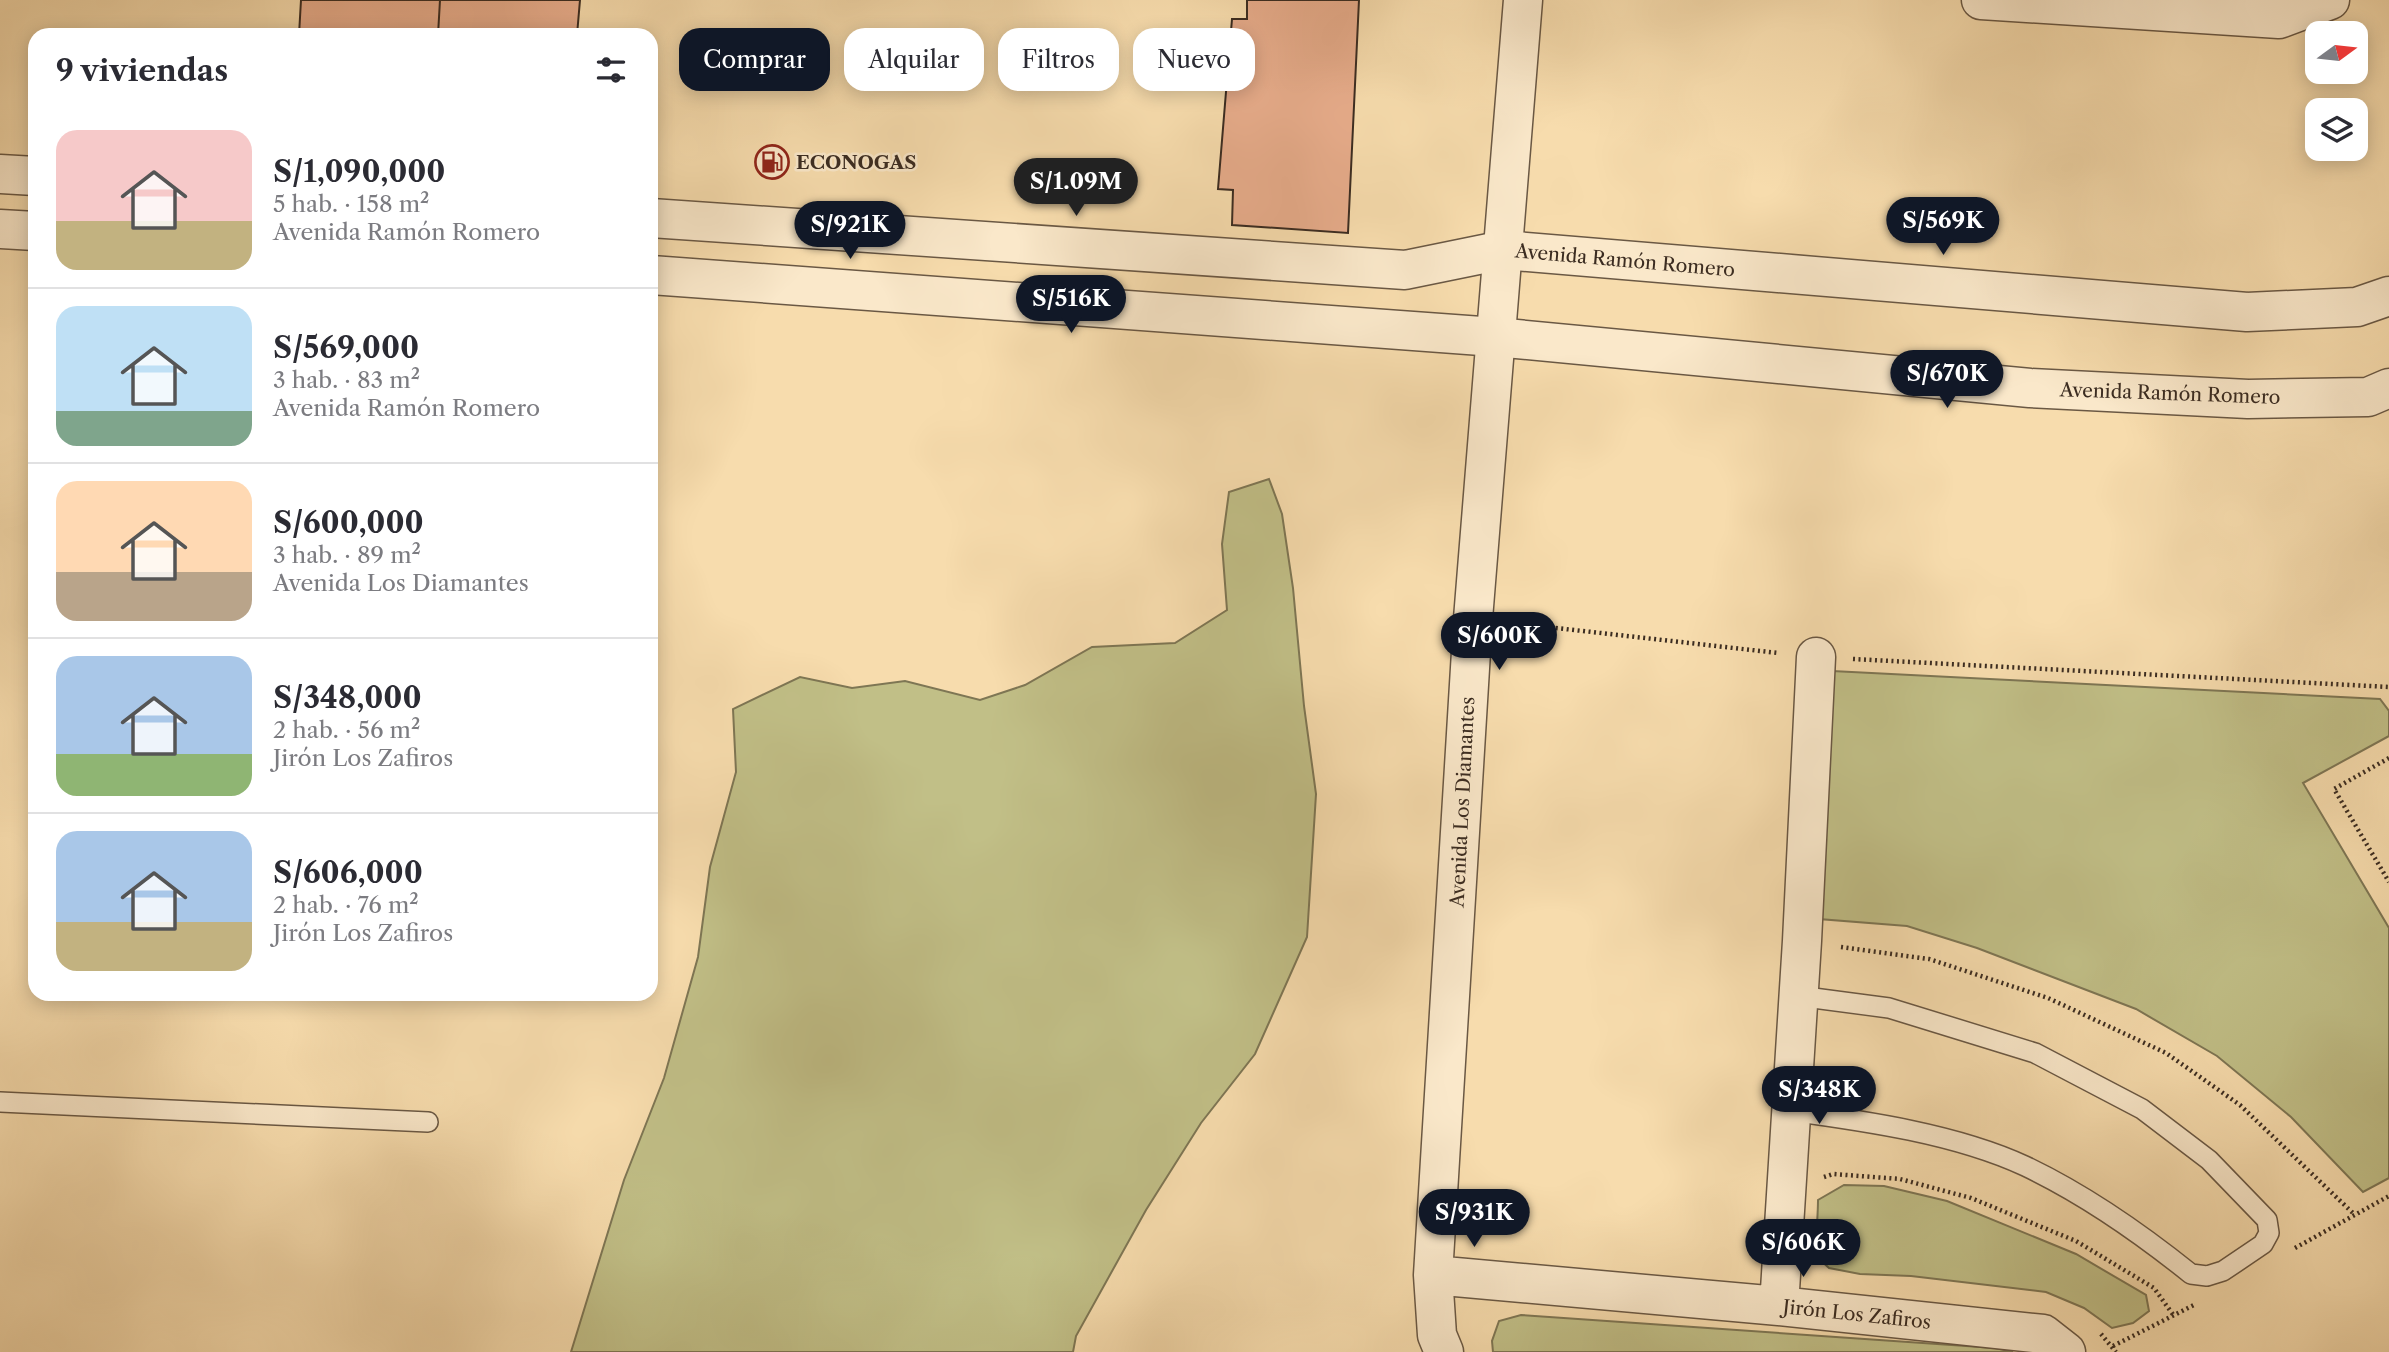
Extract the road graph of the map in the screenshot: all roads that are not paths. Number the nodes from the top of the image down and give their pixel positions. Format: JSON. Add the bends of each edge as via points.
{"nodes":[{"id":1,"x":1523,"y":0,"type":"edge"},
{"id":2,"x":1981,"y":0,"type":"edge"},
{"id":3,"x":2330,"y":0,"type":"edge"},
{"id":4,"x":0,"y":174,"type":"edge"},
{"id":5,"x":28,"y":176,"type":"edge"},
{"id":6,"x":658,"y":218,"type":"edge"},
{"id":7,"x":721,"y":223,"type":"junction"},
{"id":8,"x":0,"y":229,"type":"edge"},
{"id":9,"x":28,"y":231,"type":"edge"},
{"id":10,"x":823,"y":231,"type":"junction"},
{"id":11,"x":1503,"y":250,"type":"junction"},
{"id":12,"x":658,"y":276,"type":"edge"},
{"id":13,"x":719,"y":280,"type":"junction"},
{"id":14,"x":818,"y":287,"type":"junction"},
{"id":15,"x":2389,"y":296,"type":"edge"},
{"id":16,"x":1495,"y":337,"type":"junction"},
{"id":17,"x":2389,"y":388,"type":"edge"},
{"id":18,"x":1816,"y":657,"type":"road end"},
{"id":19,"x":1798,"y":996,"type":"junction"},
{"id":20,"x":0,"y":1102,"type":"edge"},
{"id":21,"x":1791,"y":1111,"type":"junction"},
{"id":22,"x":428,"y":1122,"type":"dead end"},
{"id":23,"x":1433,"y":1275,"type":"junction"},
{"id":24,"x":1779,"y":1306,"type":"junction"},
{"id":25,"x":1444,"y":1352,"type":"edge"},
{"id":26,"x":2066,"y":1352,"type":"edge"}],
"edges":[{"from":1,"to":11,"type":"street","name":"Avenida Los Diamantes"},
{"from":2,"to":3,"type":"street","via":[[2279,19]]},
{"from":4,"to":5,"type":"street"},
{"from":6,"to":7,"type":"street","name":"Avenida Ramón Romero"},
{"from":7,"to":10,"type":"street","name":"Avenida Ramón Romero"},
{"from":7,"to":13,"type":"street"},
{"from":8,"to":9,"type":"street"},
{"from":10,"to":11,"type":"street","name":"Avenida Ramón Romero","via":[[1405,270]]},
{"from":10,"to":14,"type":"street"},
{"from":11,"to":15,"type":"street","name":"Avenida Ramón Romero","via":[[2247,312],[2357,307]]},
{"from":11,"to":16,"type":"street","name":"Avenida Los Diamantes"},
{"from":12,"to":13,"type":"street","name":"Avenida Ramón Romero"},
{"from":13,"to":14,"type":"street","name":"Avenida Ramón Romero"},
{"from":14,"to":16,"type":"street","name":"Avenida Ramón Romero"},
{"from":16,"to":17,"type":"street","name":"Avenida Ramón Romero","via":[[2030,388],[2248,399],[2368,397]]},
{"from":16,"to":23,"type":"street","name":"Avenida Los Diamantes"},
{"from":18,"to":19,"type":"street"},
{"from":19,"to":21,"type":"street"},
{"from":19,"to":21,"type":"lane","via":[[1889,1008],[2035,1053],[2072,1071],[2142,1109],[2209,1160],[2267,1220],[2269,1233],[2263,1244],[2223,1271],[2191,1274],[2094,1204],[2023,1166],[1952,1141]]},
{"from":20,"to":22,"type":"lane"},
{"from":21,"to":24,"type":"street"},
{"from":23,"to":24,"type":"street","name":"Jirón Los Zafiros"},
{"from":23,"to":25,"type":"street","name":"Avenida Los Diamantes","via":[[1437,1335]]},
{"from":24,"to":26,"type":"street","name":"Jirón Los Zafiros","via":[[2043,1334]]}]}
